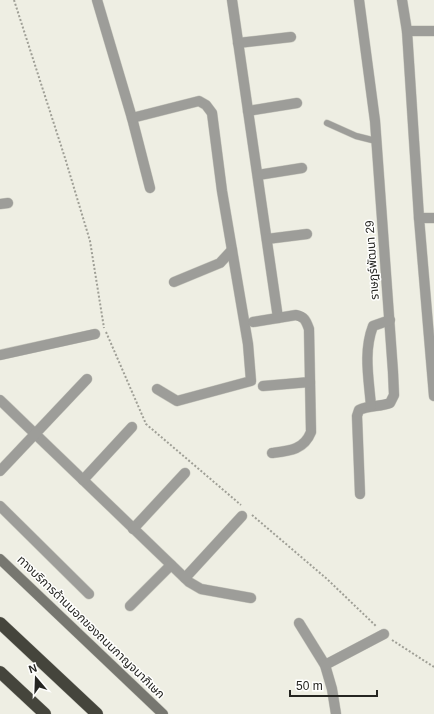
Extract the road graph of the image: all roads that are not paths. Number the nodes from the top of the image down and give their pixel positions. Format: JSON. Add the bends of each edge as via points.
{"nodes":[{"id":1,"x":97,"y":0,"type":"edge"},
{"id":2,"x":232,"y":0,"type":"edge"},
{"id":3,"x":359,"y":0,"type":"edge"},
{"id":4,"x":402,"y":0,"type":"edge"},
{"id":5,"x":434,"y":30,"type":"edge"},
{"id":6,"x":407,"y":31,"type":"junction"},
{"id":7,"x":291,"y":37,"type":"dead end"},
{"id":8,"x":238,"y":43,"type":"junction"},
{"id":9,"x":297,"y":103,"type":"dead end"},
{"id":10,"x":248,"y":111,"type":"junction"},
{"id":11,"x":132,"y":118,"type":"junction"},
{"id":12,"x":327,"y":123,"type":"dead end"},
{"id":13,"x":376,"y":141,"type":"junction"},
{"id":14,"x":302,"y":168,"type":"dead end"},
{"id":15,"x":258,"y":175,"type":"junction"},
{"id":16,"x":150,"y":188,"type":"dead end"},
{"id":17,"x":419,"y":218,"type":"junction"},
{"id":18,"x":434,"y":218,"type":"edge"},
{"id":19,"x":307,"y":234,"type":"dead end"},
{"id":20,"x":267,"y":239,"type":"junction"},
{"id":21,"x":232,"y":250,"type":"junction"},
{"id":22,"x":174,"y":282,"type":"dead end"},
{"id":23,"x":430,"y":282,"type":"edge"},
{"id":24,"x":278,"y":318,"type":"junction"},
{"id":25,"x":390,"y":320,"type":"junction"},
{"id":26,"x":253,"y":322,"type":"dead end"},
{"id":27,"x":95,"y":334,"type":"dead end"},
{"id":28,"x":432,"y":346,"type":"edge"},
{"id":29,"x":0,"y":355,"type":"edge"},
{"id":30,"x":86,"y":379,"type":"dead end"},
{"id":31,"x":310,"y":382,"type":"junction"},
{"id":32,"x":263,"y":386,"type":"dead end"},
{"id":33,"x":157,"y":388,"type":"dead end"},
{"id":34,"x":434,"y":396,"type":"edge"},
{"id":35,"x":0,"y":400,"type":"edge"},
{"id":36,"x":371,"y":406,"type":"junction"},
{"id":37,"x":132,"y":427,"type":"dead end"},
{"id":38,"x":36,"y":433,"type":"junction"},
{"id":39,"x":272,"y":453,"type":"dead end"},
{"id":40,"x":0,"y":471,"type":"edge"},
{"id":41,"x":185,"y":473,"type":"dead end"},
{"id":42,"x":83,"y":480,"type":"junction"},
{"id":43,"x":360,"y":494,"type":"dead end"},
{"id":44,"x":0,"y":506,"type":"edge"},
{"id":45,"x":242,"y":516,"type":"dead end"},
{"id":46,"x":133,"y":529,"type":"junction"},
{"id":47,"x":0,"y":559,"type":"edge"},
{"id":48,"x":171,"y":565,"type":"junction"},
{"id":49,"x":185,"y":578,"type":"junction"},
{"id":50,"x":89,"y":594,"type":"dead end"},
{"id":51,"x":251,"y":598,"type":"dead end"},
{"id":52,"x":130,"y":606,"type":"dead end"},
{"id":53,"x":299,"y":622,"type":"dead end"},
{"id":54,"x":0,"y":623,"type":"edge"},
{"id":55,"x":384,"y":634,"type":"road end"},
{"id":56,"x":325,"y":665,"type":"junction"},
{"id":57,"x":0,"y":672,"type":"edge"},
{"id":58,"x":44,"y":714,"type":"edge"},
{"id":59,"x":97,"y":714,"type":"edge"},
{"id":60,"x":163,"y":714,"type":"edge"},
{"id":61,"x":336,"y":714,"type":"edge"}],
"edges":[{"from":1,"to":11,"type":"street"},
{"from":2,"to":8,"type":"street"},
{"from":3,"to":13,"type":"street","name":"ราษฎร์พัฒนา 29"},
{"from":4,"to":6,"type":"street"},
{"from":5,"to":6,"type":"street"},
{"from":6,"to":17,"type":"street"},
{"from":7,"to":8,"type":"street"},
{"from":8,"to":10,"type":"street"},
{"from":9,"to":10,"type":"street"},
{"from":10,"to":15,"type":"street"},
{"from":11,"to":16,"type":"street"},
{"from":11,"to":21,"type":"street","via":[[198,101],[206,105],[212,113]]},
{"from":12,"to":13,"type":"lane","via":[[356,136]]},
{"from":13,"to":25,"type":"street","name":"ราษฎร์พัฒนา 29"},
{"from":14,"to":15,"type":"street"},
{"from":15,"to":20,"type":"street"},
{"from":17,"to":18,"type":"street"},
{"from":17,"to":23,"type":"street"},
{"from":19,"to":20,"type":"street"},
{"from":20,"to":24,"type":"street"},
{"from":21,"to":22,"type":"street","via":[[220,263]]},
{"from":21,"to":33,"type":"street","via":[[248,344],[251,381],[177,401]]},
{"from":23,"to":28,"type":"street"},
{"from":24,"to":26,"type":"street"},
{"from":24,"to":31,"type":"street","via":[[296,315],[306,320],[309,329]]},
{"from":25,"to":36,"type":"street","via":[[373,326],[370,334],[367,352]]},
{"from":25,"to":36,"type":"street","name":"ราษฎร์พัฒนา 29","via":[[394,395],[390,403],[384,406]]},
{"from":27,"to":29,"type":"street"},
{"from":28,"to":34,"type":"street"},
{"from":30,"to":38,"type":"street"},
{"from":31,"to":32,"type":"street"},
{"from":31,"to":39,"type":"street","via":[[311,432],[308,440],[292,450]]},
{"from":35,"to":38,"type":"street"},
{"from":36,"to":43,"type":"street","name":"ราษฎร์พัฒนา 29","via":[[359,410],[357,416]]},
{"from":37,"to":42,"type":"street"},
{"from":38,"to":40,"type":"street"},
{"from":38,"to":42,"type":"street"},
{"from":41,"to":46,"type":"street"},
{"from":42,"to":46,"type":"street"},
{"from":44,"to":50,"type":"street"},
{"from":45,"to":49,"type":"street"},
{"from":46,"to":48,"type":"street"},
{"from":47,"to":60,"type":"main road","name":"ทางบริการด้านนอกของถนนกาญจนาภิเษก"},
{"from":48,"to":49,"type":"street"},
{"from":48,"to":52,"type":"street"},
{"from":49,"to":51,"type":"street","via":[[201,589]]},
{"from":53,"to":56,"type":"street"},
{"from":54,"to":59,"type":"highway"},
{"from":55,"to":56,"type":"street"},
{"from":56,"to":61,"type":"street"},
{"from":57,"to":58,"type":"highway"}]}
